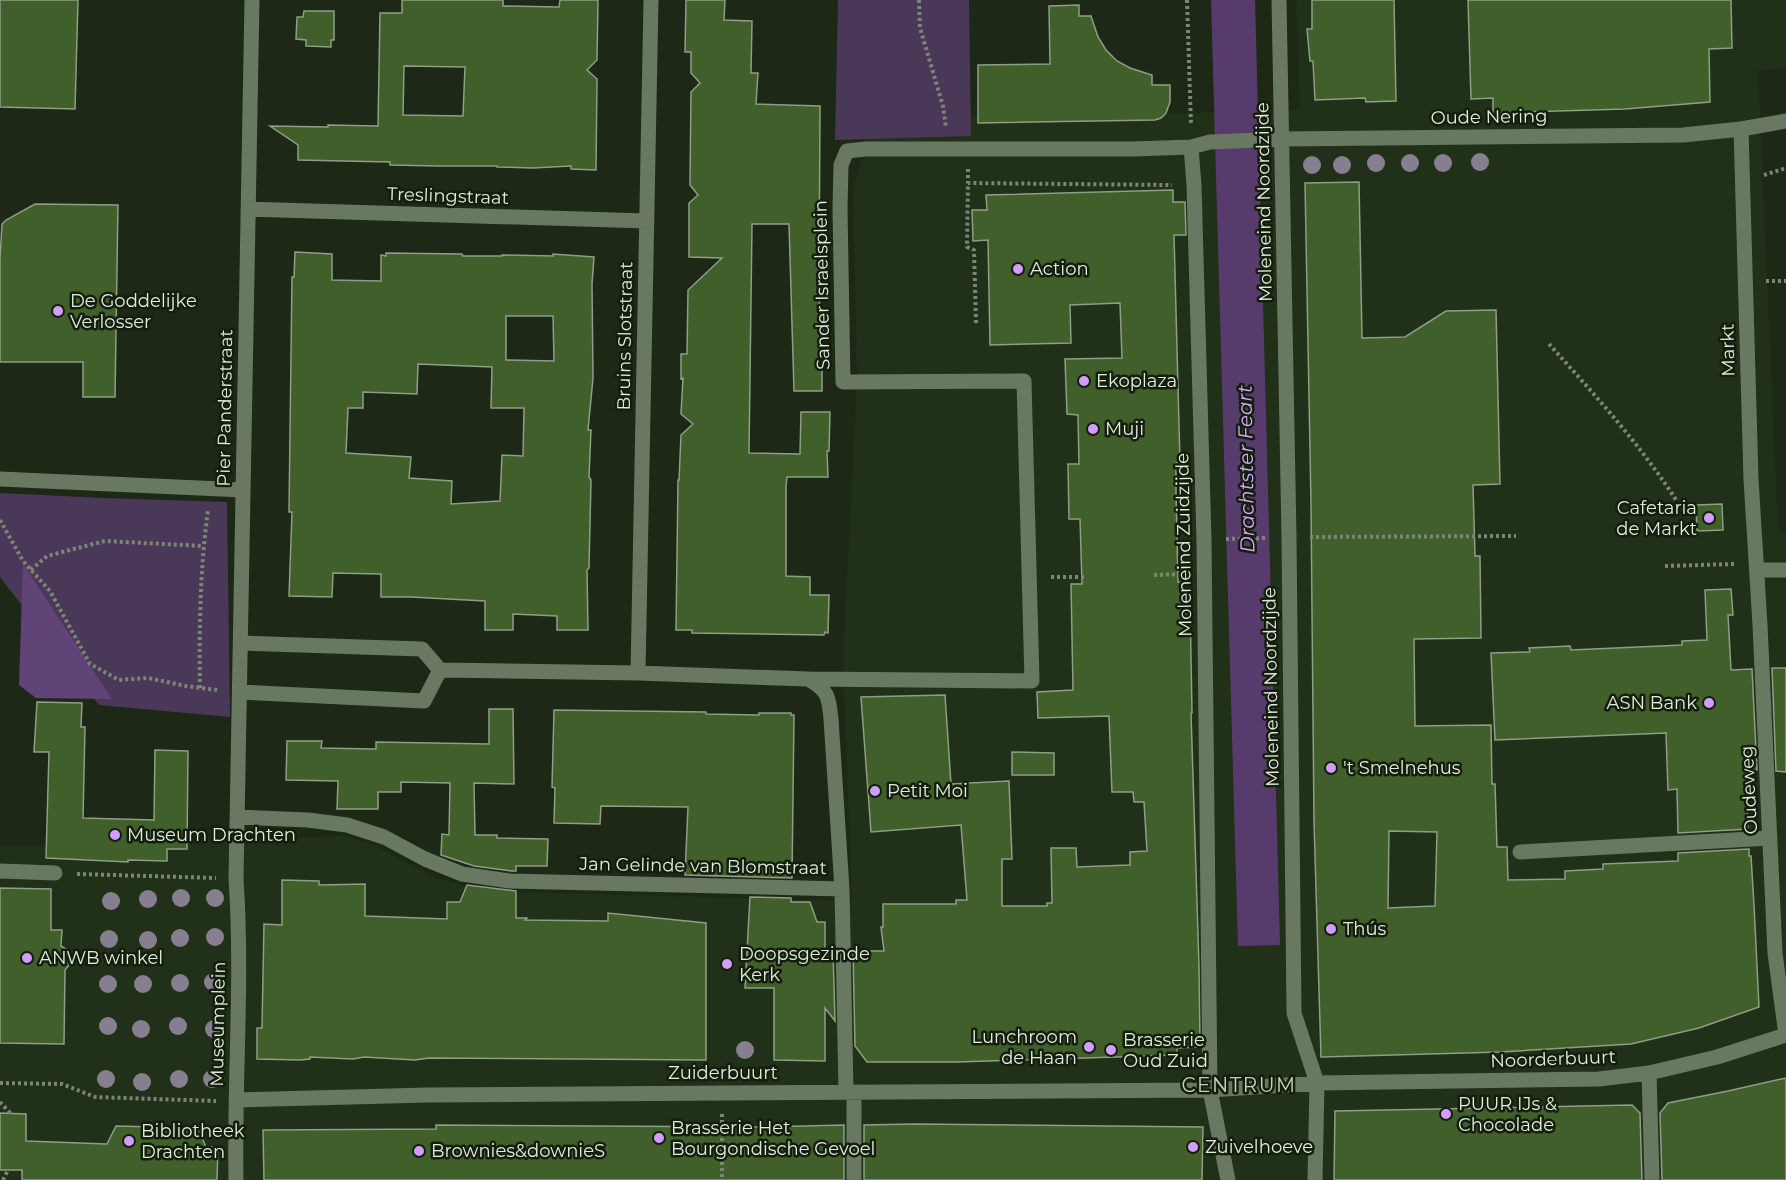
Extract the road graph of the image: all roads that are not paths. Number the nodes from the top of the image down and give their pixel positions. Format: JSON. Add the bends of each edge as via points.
{"nodes":[{"id":1,"x":252,"y":0,"type":"edge"},
{"id":2,"x":651,"y":0,"type":"edge"},
{"id":3,"x":1279,"y":0,"type":"edge"},
{"id":4,"x":1786,"y":121,"type":"edge"},
{"id":5,"x":1742,"y":129,"type":"junction"},
{"id":6,"x":1283,"y":139,"type":"junction"},
{"id":7,"x":1191,"y":147,"type":"junction"},
{"id":8,"x":248,"y":209,"type":"junction"},
{"id":9,"x":647,"y":221,"type":"junction"},
{"id":10,"x":0,"y":479,"type":"edge"},
{"id":11,"x":243,"y":490,"type":"junction"},
{"id":12,"x":1757,"y":567,"type":"junction"},
{"id":13,"x":1786,"y":570,"type":"edge"},
{"id":14,"x":241,"y":644,"type":"junction"},
{"id":15,"x":440,"y":670,"type":"junction"},
{"id":16,"x":638,"y":672,"type":"junction"},
{"id":17,"x":808,"y":679,"type":"junction"},
{"id":18,"x":240,"y":692,"type":"junction"},
{"id":19,"x":238,"y":817,"type":"junction"},
{"id":20,"x":1770,"y":838,"type":"junction"},
{"id":21,"x":1520,"y":852,"type":"dead end"},
{"id":22,"x":0,"y":871,"type":"edge"},
{"id":23,"x":55,"y":873,"type":"road end"},
{"id":24,"x":842,"y":889,"type":"junction"},
{"id":25,"x":1786,"y":1035,"type":"edge"},
{"id":26,"x":1649,"y":1073,"type":"junction"},
{"id":27,"x":1317,"y":1083,"type":"junction"},
{"id":28,"x":1210,"y":1090,"type":"junction"},
{"id":29,"x":850,"y":1092,"type":"junction"},
{"id":30,"x":236,"y":1100,"type":"junction"},
{"id":31,"x":236,"y":1180,"type":"edge"},
{"id":32,"x":854,"y":1180,"type":"edge"},
{"id":33,"x":1228,"y":1180,"type":"edge"},
{"id":34,"x":1315,"y":1180,"type":"edge"},
{"id":35,"x":1652,"y":1180,"type":"edge"}],
"edges":[{"from":1,"to":8,"type":"street","name":"Pier Panderstraat"},
{"from":2,"to":9,"type":"street","name":"Bruins Slotstraat"},
{"from":3,"to":6,"type":"street","name":"Moleneind Noordzijde"},
{"from":4,"to":5,"type":"street","name":"Oude Nering"},
{"from":5,"to":6,"type":"street","name":"Oude Nering","via":[[1683,135]]},
{"from":5,"to":12,"type":"street","name":"Markt"},
{"from":6,"to":7,"type":"street","name":"Oude Nering","via":[[1210,142]]},
{"from":6,"to":27,"type":"street","name":"Moleneind Noordzijde","via":[[1294,1013]]},
{"from":7,"to":17,"type":"street","name":"Sander Israelsplein","via":[[847,152],[841,165],[840,208],[843,382],[1024,381],[1032,681]]},
{"from":7,"to":28,"type":"street","name":"Moleneind Zuidzijde","via":[[1204,540]]},
{"from":8,"to":9,"type":"street","name":"Treslingstraat"},
{"from":8,"to":11,"type":"street","name":"Pier Panderstraat"},
{"from":9,"to":16,"type":"street","name":"Bruins Slotstraat"},
{"from":10,"to":11,"type":"street"},
{"from":11,"to":14,"type":"street","name":"Pier Panderstraat"},
{"from":12,"to":13,"type":"street"},
{"from":12,"to":20,"type":"street","name":"Oudeweg"},
{"from":14,"to":15,"type":"street","via":[[422,649]]},
{"from":14,"to":18,"type":"street","name":"Pier Panderstraat"},
{"from":15,"to":16,"type":"street"},
{"from":15,"to":18,"type":"street","via":[[424,700]]},
{"from":16,"to":17,"type":"street"},
{"from":17,"to":24,"type":"street","name":"Jan Gelinde van Blomstraat","via":[[820,686],[829,702]]},
{"from":18,"to":19,"type":"street","name":"Pier Panderstraat"},
{"from":19,"to":24,"type":"street","name":"Jan Gelinde van Blomstraat","via":[[347,825],[384,837],[462,874],[510,881]]},
{"from":19,"to":30,"type":"street","name":"Museumplein"},
{"from":20,"to":21,"type":"street"},
{"from":20,"to":25,"type":"street","name":"Oudeweg","via":[[1775,953]]},
{"from":22,"to":23,"type":"street"},
{"from":24,"to":29,"type":"street"},
{"from":25,"to":26,"type":"street","name":"Noorderbuurt"},
{"from":26,"to":27,"type":"street","name":"Noorderbuurt","via":[[1599,1079]]},
{"from":26,"to":35,"type":"street"},
{"from":27,"to":28,"type":"street","name":"Noorderbuurt"},
{"from":27,"to":34,"type":"street","name":"Moleneind Noordzijde"},
{"from":28,"to":29,"type":"street","name":"Zuiderbuurt"},
{"from":28,"to":33,"type":"street","name":"Moleneind Zuidzijde"},
{"from":29,"to":30,"type":"street","name":"Zuiderbuurt"},
{"from":29,"to":32,"type":"street"},
{"from":30,"to":31,"type":"street"}]}
